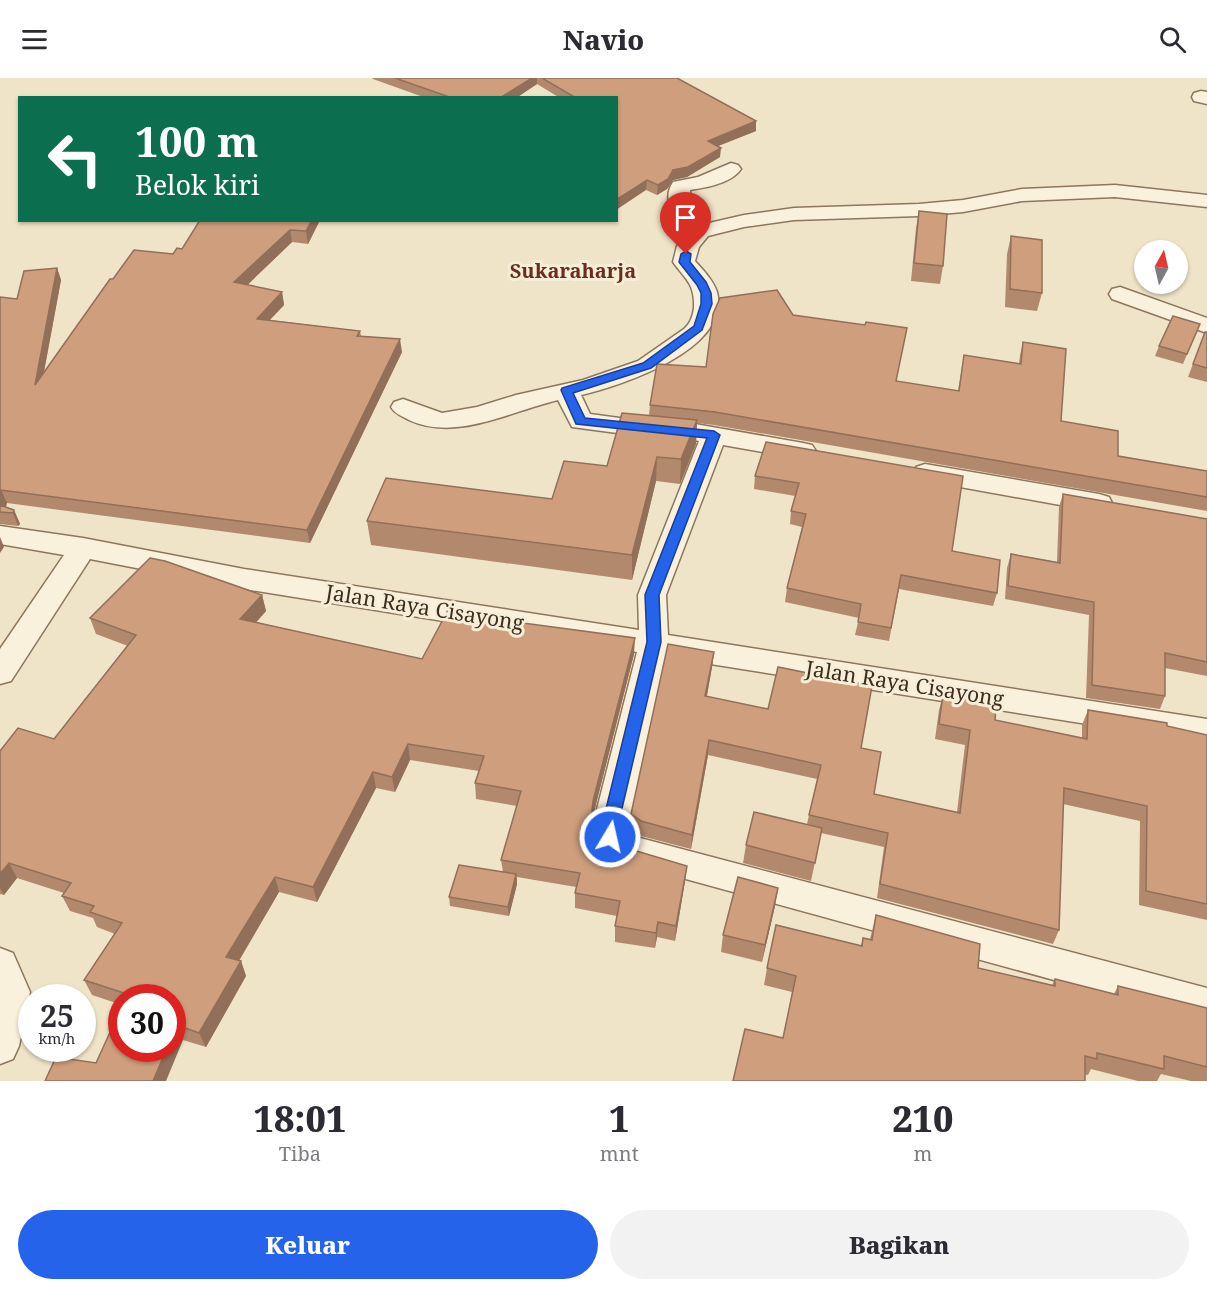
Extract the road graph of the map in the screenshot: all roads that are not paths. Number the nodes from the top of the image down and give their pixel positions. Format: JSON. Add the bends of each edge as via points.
{"nodes":[{"id":1,"x":731,"y":169,"type":"dead end"},
{"id":2,"x":1207,"y":201,"type":"edge"},
{"id":3,"x":701,"y":231,"type":"junction"},
{"id":4,"x":1120,"y":294,"type":"dead end"},
{"id":5,"x":1207,"y":326,"type":"edge"},
{"id":6,"x":566,"y":390,"type":"junction"},
{"id":7,"x":403,"y":407,"type":"dead end"},
{"id":8,"x":714,"y":435,"type":"junction"},
{"id":9,"x":831,"y":456,"type":"edge"},
{"id":10,"x":902,"y":468,"type":"edge"},
{"id":11,"x":1125,"y":508,"type":"edge"},
{"id":12,"x":0,"y":535,"type":"edge"},
{"id":13,"x":83,"y":548,"type":"junction"},
{"id":14,"x":654,"y":642,"type":"junction"},
{"id":15,"x":0,"y":673,"type":"edge"},
{"id":16,"x":1207,"y":731,"type":"edge"},
{"id":17,"x":0,"y":965,"type":"edge"},
{"id":18,"x":1207,"y":1005,"type":"edge"},
{"id":19,"x":0,"y":1046,"type":"edge"}],
"edges":[{"from":1,"to":3,"type":"street","via":[[703,182],[680,186],[678,204],[686,221]]},
{"from":2,"to":3,"type":"street","via":[[1115,191],[1022,195],[919,210],[794,214],[744,220]]},
{"from":3,"to":6,"type":"street","via":[[688,246],[684,262],[706,293],[699,328],[647,366]]},
{"from":4,"to":5,"type":"street"},
{"from":6,"to":7,"type":"street","via":[[442,421]]},
{"from":6,"to":8,"type":"street","via":[[580,421]]},
{"from":8,"to":9,"type":"street"},
{"from":8,"to":14,"type":"street","via":[[652,595]]},
{"from":10,"to":11,"type":"street"},
{"from":12,"to":13,"type":"street","name":"Jalan Raya Cisayong"},
{"from":13,"to":14,"type":"street","name":"Jalan Raya Cisayong","via":[[244,579]]},
{"from":13,"to":15,"type":"street"},
{"from":14,"to":16,"type":"street","name":"Jalan Raya Cisayong"},
{"from":14,"to":18,"type":"street","via":[[610,837],[631,850]]},
{"from":17,"to":19,"type":"street","via":[[11,992]]}]}
